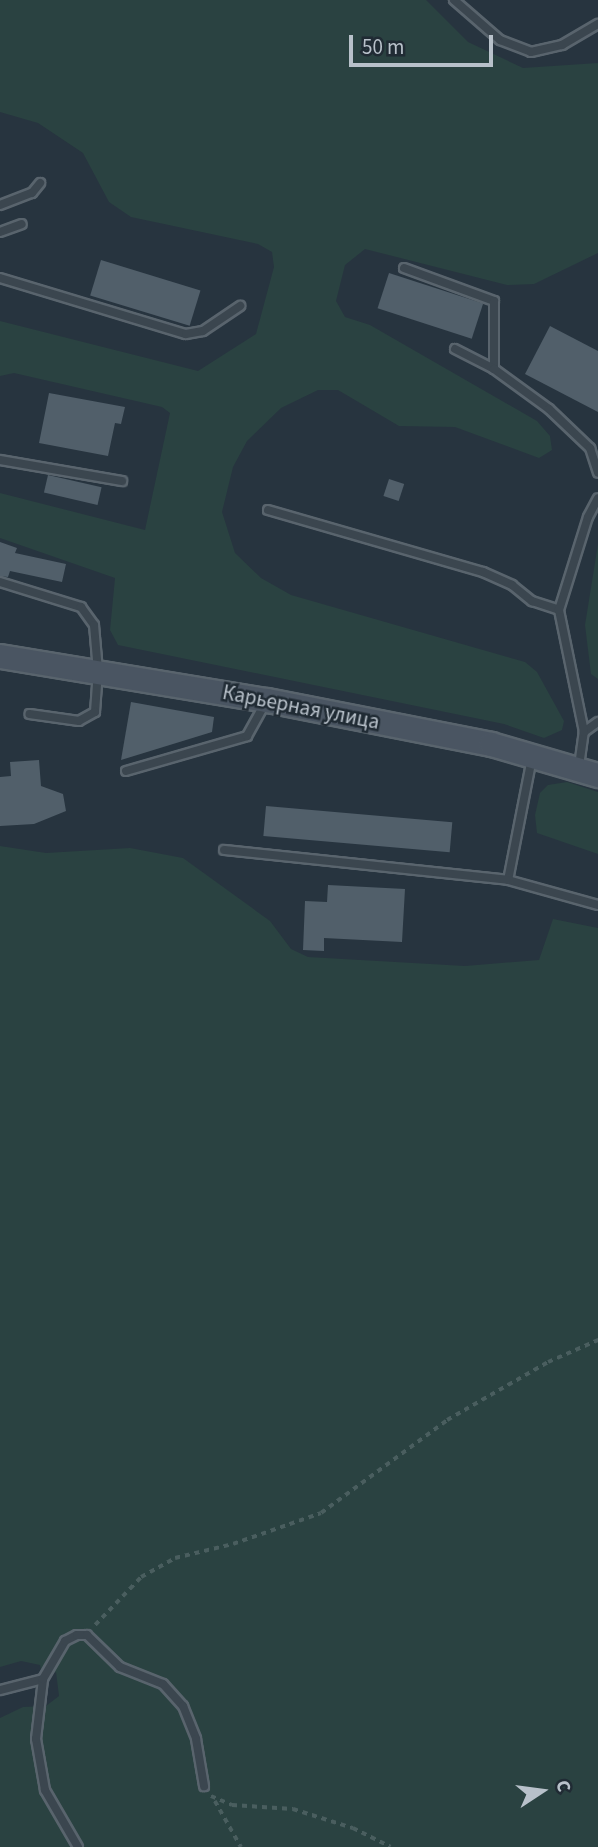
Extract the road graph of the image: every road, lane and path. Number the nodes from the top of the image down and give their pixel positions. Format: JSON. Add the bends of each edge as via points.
{"nodes":[{"id":1,"x":454,"y":0,"type":"edge"},
{"id":2,"x":598,"y":24,"type":"edge"},
{"id":3,"x":40,"y":183,"type":"dead end"},
{"id":4,"x":0,"y":205,"type":"edge"},
{"id":5,"x":22,"y":224,"type":"dead end"},
{"id":6,"x":0,"y":232,"type":"edge"},
{"id":7,"x":404,"y":268,"type":"dead end"},
{"id":8,"x":0,"y":278,"type":"edge"},
{"id":9,"x":240,"y":306,"type":"dead end"},
{"id":10,"x":455,"y":349,"type":"dead end"},
{"id":11,"x":494,"y":369,"type":"junction"},
{"id":12,"x":0,"y":460,"type":"edge"},
{"id":13,"x":598,"y":473,"type":"edge"},
{"id":14,"x":122,"y":481,"type":"dead end"},
{"id":15,"x":598,"y":498,"type":"edge"},
{"id":16,"x":268,"y":510,"type":"dead end"},
{"id":17,"x":0,"y":582,"type":"edge"},
{"id":18,"x":559,"y":610,"type":"junction"},
{"id":19,"x":0,"y":656,"type":"edge"},
{"id":20,"x":98,"y":671,"type":"junction"},
{"id":21,"x":267,"y":700,"type":"junction"},
{"id":22,"x":29,"y":714,"type":"dead end"},
{"id":23,"x":598,"y":722,"type":"edge"},
{"id":24,"x":584,"y":732,"type":"junction"},
{"id":25,"x":533,"y":755,"type":"junction"},
{"id":26,"x":126,"y":771,"type":"dead end"},
{"id":27,"x":588,"y":772,"type":"edge"},
{"id":28,"x":224,"y":850,"type":"dead end"},
{"id":29,"x":509,"y":880,"type":"junction"},
{"id":30,"x":598,"y":905,"type":"edge"},
{"id":31,"x":598,"y":1340,"type":"edge"},
{"id":32,"x":87,"y":1635,"type":"junction"},
{"id":33,"x":43,"y":1679,"type":"junction"},
{"id":34,"x":0,"y":1690,"type":"edge"},
{"id":35,"x":204,"y":1786,"type":"joint"},
{"id":36,"x":215,"y":1801,"type":"junction"},
{"id":37,"x":78,"y":1847,"type":"edge"},
{"id":38,"x":241,"y":1847,"type":"edge"},
{"id":39,"x":391,"y":1847,"type":"edge"}],
"edges":[{"from":1,"to":2,"type":"lane","via":[[500,40],[531,52],[562,45]]},
{"from":3,"to":4,"type":"lane","via":[[32,193]]},
{"from":5,"to":6,"type":"lane"},
{"from":7,"to":11,"type":"lane","via":[[494,301]]},
{"from":8,"to":9,"type":"lane","via":[[186,334],[203,331]]},
{"from":10,"to":11,"type":"lane"},
{"from":11,"to":13,"type":"lane","via":[[590,448]]},
{"from":12,"to":14,"type":"lane"},
{"from":15,"to":18,"type":"lane"},
{"from":16,"to":18,"type":"lane","via":[[483,572],[512,584],[532,601]]},
{"from":17,"to":20,"type":"lane","via":[[81,607],[94,625]]},
{"from":18,"to":24,"type":"lane"},
{"from":19,"to":20,"type":"street","name":"Карьерная улица"},
{"from":20,"to":21,"type":"street","name":"Карьерная улица"},
{"from":20,"to":22,"type":"lane","via":[[95,712],[79,721]]},
{"from":21,"to":25,"type":"street","name":"Карьерная улица"},
{"from":21,"to":26,"type":"lane","via":[[247,736]]},
{"from":23,"to":24,"type":"lane"},
{"from":24,"to":27,"type":"lane"},
{"from":25,"to":27,"type":"street","name":"Карьерная улица"},
{"from":25,"to":29,"type":"lane"},
{"from":28,"to":29,"type":"lane"},
{"from":29,"to":30,"type":"lane"},
{"from":31,"to":32,"type":"path","via":[[548,1362],[447,1420],[321,1513],[233,1544],[175,1558],[152,1571],[115,1601]]},
{"from":32,"to":33,"type":"lane","via":[[65,1641]]},
{"from":32,"to":35,"type":"lane","via":[[108,1659],[163,1684],[183,1706],[196,1739]]},
{"from":33,"to":34,"type":"lane"},
{"from":33,"to":37,"type":"lane","via":[[36,1739],[46,1790]]},
{"from":35,"to":36,"type":"path"},
{"from":36,"to":38,"type":"path"},
{"from":36,"to":39,"type":"path","via":[[293,1809],[353,1828]]}]}
